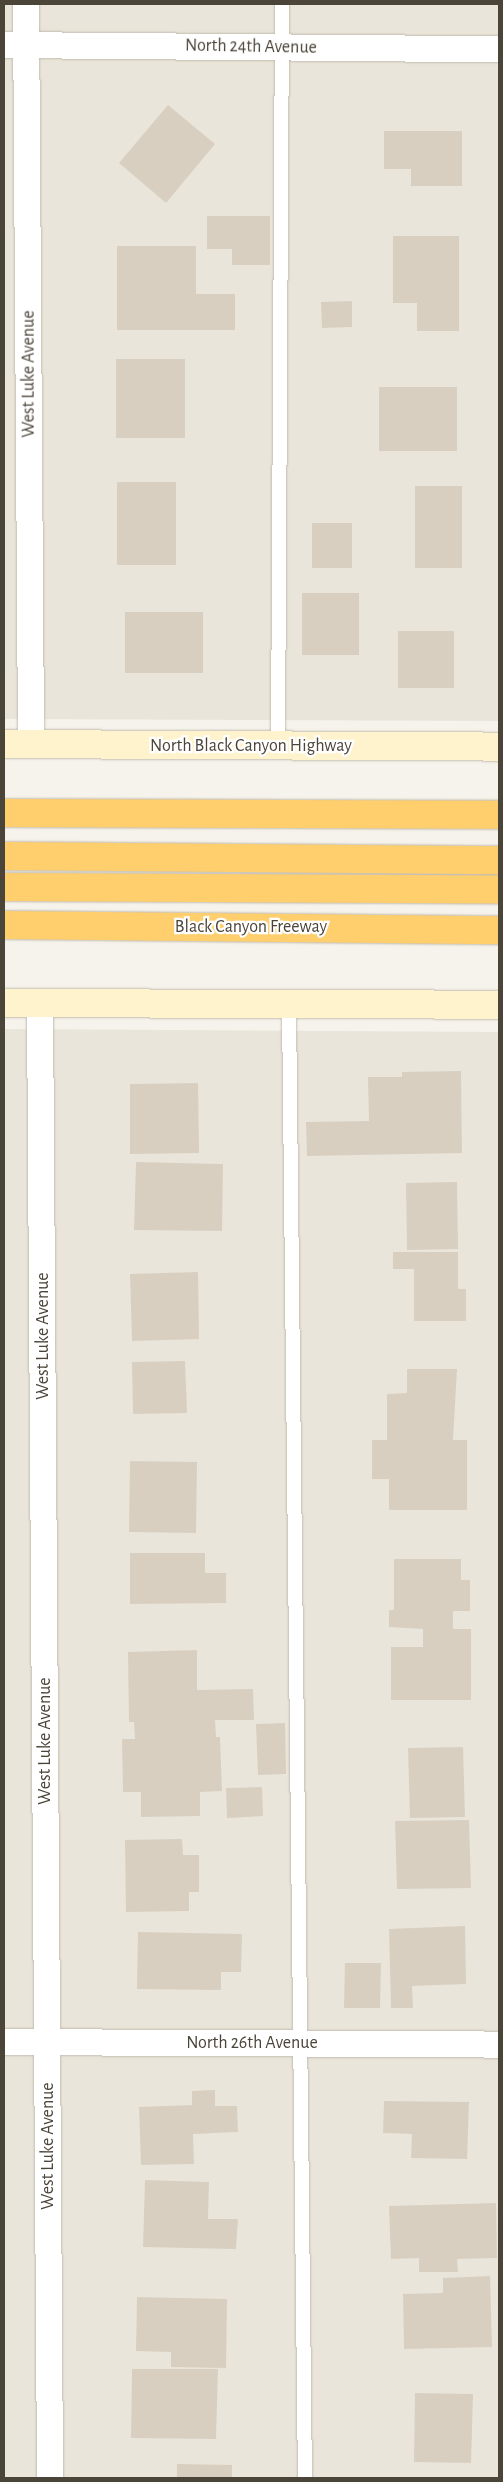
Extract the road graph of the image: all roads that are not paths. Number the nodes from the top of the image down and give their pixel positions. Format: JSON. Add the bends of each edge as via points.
{"nodes":[{"id":1,"x":26,"y":4,"type":"edge"},
{"id":2,"x":282,"y":4,"type":"edge"},
{"id":3,"x":15,"y":45,"type":"edge"},
{"id":4,"x":282,"y":48,"type":"junction"},
{"id":5,"x":499,"y":49,"type":"edge"},
{"id":6,"x":4,"y":744,"type":"edge"},
{"id":7,"x":31,"y":744,"type":"junction"},
{"id":8,"x":278,"y":746,"type":"junction"},
{"id":9,"x":499,"y":747,"type":"edge"},
{"id":10,"x":4,"y":813,"type":"edge"},
{"id":11,"x":499,"y":815,"type":"edge"},
{"id":12,"x":4,"y":856,"type":"edge"},
{"id":13,"x":499,"y":860,"type":"edge"},
{"id":14,"x":4,"y":887,"type":"edge"},
{"id":15,"x":499,"y":890,"type":"edge"},
{"id":16,"x":4,"y":925,"type":"edge"},
{"id":17,"x":499,"y":930,"type":"edge"},
{"id":18,"x":4,"y":1003,"type":"edge"},
{"id":19,"x":40,"y":1003,"type":"junction"},
{"id":20,"x":289,"y":1005,"type":"junction"},
{"id":21,"x":499,"y":1005,"type":"edge"},
{"id":22,"x":4,"y":2042,"type":"edge"},
{"id":23,"x":48,"y":2042,"type":"junction"},
{"id":24,"x":301,"y":2043,"type":"junction"},
{"id":25,"x":499,"y":2045,"type":"edge"},
{"id":26,"x":50,"y":2478,"type":"edge"},
{"id":27,"x":305,"y":2478,"type":"edge"}],
"edges":[{"from":1,"to":3,"type":"street","name":"West Luke Avenue"},
{"from":2,"to":4,"type":"lane"},
{"from":3,"to":4,"type":"street","name":"North 24th Avenue"},
{"from":3,"to":7,"type":"street","name":"West Luke Avenue"},
{"from":4,"to":5,"type":"street","name":"North 24th Avenue"},
{"from":4,"to":8,"type":"lane"},
{"from":6,"to":7,"type":"main road","name":"North Black Canyon Highway"},
{"from":7,"to":8,"type":"main road","name":"North Black Canyon Highway"},
{"from":8,"to":9,"type":"main road","name":"North Black Canyon Highway"},
{"from":10,"to":11,"type":"highway"},
{"from":12,"to":13,"type":"highway"},
{"from":14,"to":15,"type":"highway"},
{"from":16,"to":17,"type":"highway","name":"Black Canyon Freeway"},
{"from":18,"to":19,"type":"main road"},
{"from":19,"to":20,"type":"main road"},
{"from":19,"to":23,"type":"street","name":"West Luke Avenue"},
{"from":20,"to":21,"type":"main road"},
{"from":20,"to":24,"type":"lane"},
{"from":22,"to":23,"type":"street","name":"North 26th Avenue"},
{"from":23,"to":24,"type":"street","name":"North 26th Avenue"},
{"from":23,"to":26,"type":"street","name":"West Luke Avenue"},
{"from":24,"to":25,"type":"street","name":"North 26th Avenue"},
{"from":24,"to":27,"type":"lane"}]}
